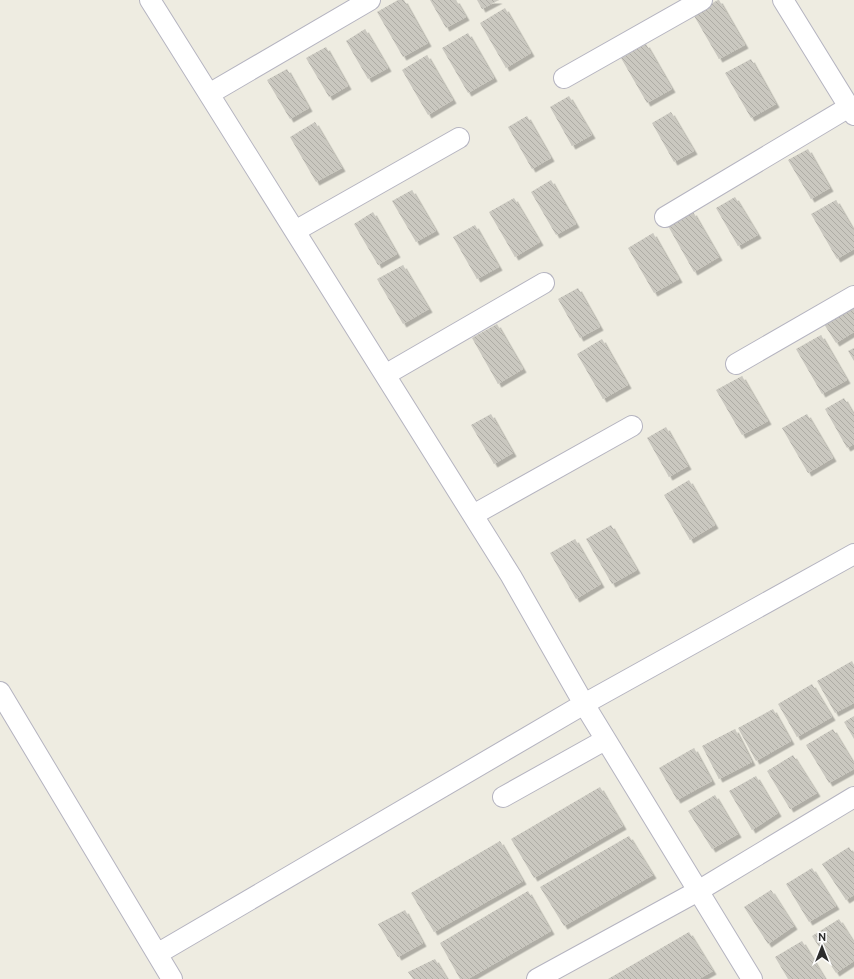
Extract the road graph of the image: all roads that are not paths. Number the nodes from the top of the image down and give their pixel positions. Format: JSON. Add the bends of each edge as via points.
{"nodes":[{"id":1,"x":150,"y":0,"type":"edge"},
{"id":2,"x":370,"y":0,"type":"edge"},
{"id":3,"x":702,"y":0,"type":"edge"},
{"id":4,"x":783,"y":0,"type":"edge"},
{"id":5,"x":564,"y":78,"type":"dead end"},
{"id":6,"x":209,"y":94,"type":"junction"},
{"id":7,"x":851,"y":111,"type":"edge"},
{"id":8,"x":459,"y":138,"type":"dead end"},
{"id":9,"x":665,"y":217,"type":"dead end"},
{"id":10,"x":295,"y":231,"type":"junction"},
{"id":11,"x":544,"y":283,"type":"dead end"},
{"id":12,"x":854,"y":296,"type":"edge"},
{"id":13,"x":736,"y":364,"type":"dead end"},
{"id":14,"x":385,"y":374,"type":"junction"},
{"id":15,"x":632,"y":426,"type":"dead end"},
{"id":16,"x":473,"y":515,"type":"junction"},
{"id":17,"x":854,"y":554,"type":"edge"},
{"id":18,"x":0,"y":692,"type":"edge"},
{"id":19,"x":584,"y":704,"type":"junction"},
{"id":20,"x":606,"y":740,"type":"junction"},
{"id":21,"x":503,"y":797,"type":"dead end"},
{"id":22,"x":854,"y":797,"type":"edge"},
{"id":23,"x":698,"y":891,"type":"junction"},
{"id":24,"x":157,"y":954,"type":"junction"},
{"id":25,"x":172,"y":979,"type":"edge"},
{"id":26,"x":537,"y":979,"type":"edge"},
{"id":27,"x":752,"y":979,"type":"edge"}],
"edges":[{"from":1,"to":6,"type":"street"},
{"from":2,"to":6,"type":"street"},
{"from":3,"to":5,"type":"street"},
{"from":4,"to":7,"type":"street"},
{"from":6,"to":10,"type":"street"},
{"from":7,"to":9,"type":"street"},
{"from":8,"to":10,"type":"street"},
{"from":10,"to":14,"type":"street"},
{"from":11,"to":14,"type":"street"},
{"from":12,"to":13,"type":"street"},
{"from":14,"to":16,"type":"street"},
{"from":15,"to":16,"type":"street"},
{"from":16,"to":19,"type":"street"},
{"from":17,"to":19,"type":"street"},
{"from":18,"to":24,"type":"street"},
{"from":19,"to":20,"type":"street"},
{"from":19,"to":24,"type":"street"},
{"from":20,"to":21,"type":"street"},
{"from":20,"to":23,"type":"street"},
{"from":22,"to":23,"type":"street"},
{"from":23,"to":26,"type":"street"},
{"from":23,"to":27,"type":"street"},
{"from":24,"to":25,"type":"street"}]}
